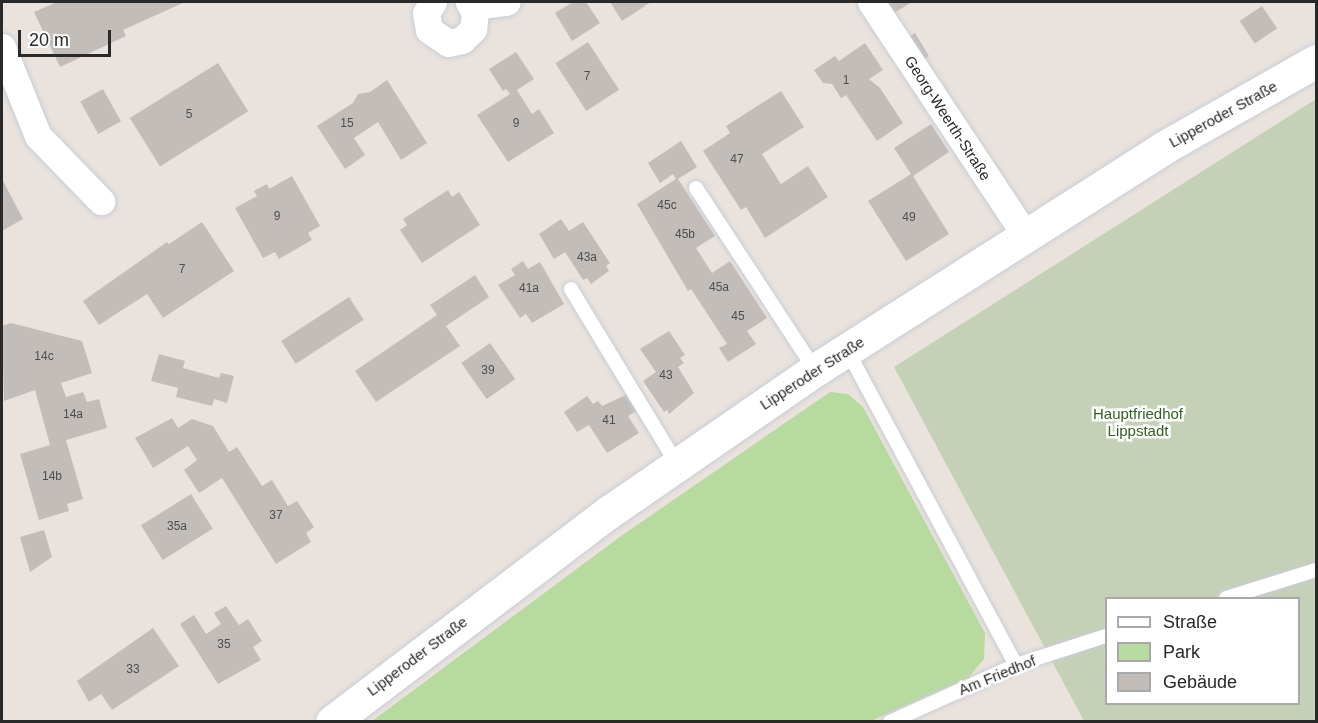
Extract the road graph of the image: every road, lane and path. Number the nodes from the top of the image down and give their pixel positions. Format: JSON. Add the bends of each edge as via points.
{"nodes":[{"id":1,"x":433,"y":2,"type":"edge"},
{"id":2,"x":507,"y":2,"type":"edge"},
{"id":3,"x":871,"y":2,"type":"edge"},
{"id":4,"x":470,"y":4,"type":"edge"},
{"id":5,"x":2,"y":47,"type":"edge"},
{"id":6,"x":1317,"y":61,"type":"edge"},
{"id":7,"x":696,"y":188,"type":"dead end"},
{"id":8,"x":101,"y":201,"type":"dead end"},
{"id":9,"x":1025,"y":235,"type":"junction"},
{"id":10,"x":571,"y":289,"type":"dead end"},
{"id":11,"x":847,"y":350,"type":"junction"},
{"id":12,"x":815,"y":370,"type":"junction"},
{"id":13,"x":677,"y":464,"type":"junction"},
{"id":14,"x":1317,"y":570,"type":"edge"},
{"id":15,"x":1229,"y":597,"type":"edge"},
{"id":16,"x":1105,"y":637,"type":"edge"},
{"id":17,"x":1016,"y":665,"type":"junction"},
{"id":18,"x":333,"y":722,"type":"edge"},
{"id":19,"x":890,"y":722,"type":"edge"}],
"edges":[{"from":1,"to":4,"type":"street","via":[[426,13],[429,30],[448,43],[469,35],[475,21]]},
{"from":2,"to":4,"type":"street"},
{"from":3,"to":9,"type":"street","name":"Georg-Weerth-Straße"},
{"from":5,"to":8,"type":"street","via":[[38,136]]},
{"from":6,"to":9,"type":"main road","name":"Lipperoder Straße","via":[[1163,148]]},
{"from":7,"to":12,"type":"lane"},
{"from":9,"to":11,"type":"main road","name":"Lipperoder Straße"},
{"from":10,"to":13,"type":"lane"},
{"from":11,"to":12,"type":"main road","name":"Lipperoder Straße"},
{"from":11,"to":17,"type":"lane"},
{"from":12,"to":13,"type":"main road","name":"Lipperoder Straße"},
{"from":13,"to":18,"type":"main road","name":"Lipperoder Straße"},
{"from":14,"to":15,"type":"lane"},
{"from":16,"to":17,"type":"lane","name":"Am Friedhof"},
{"from":17,"to":19,"type":"lane","name":"Am Friedhof"}]}
